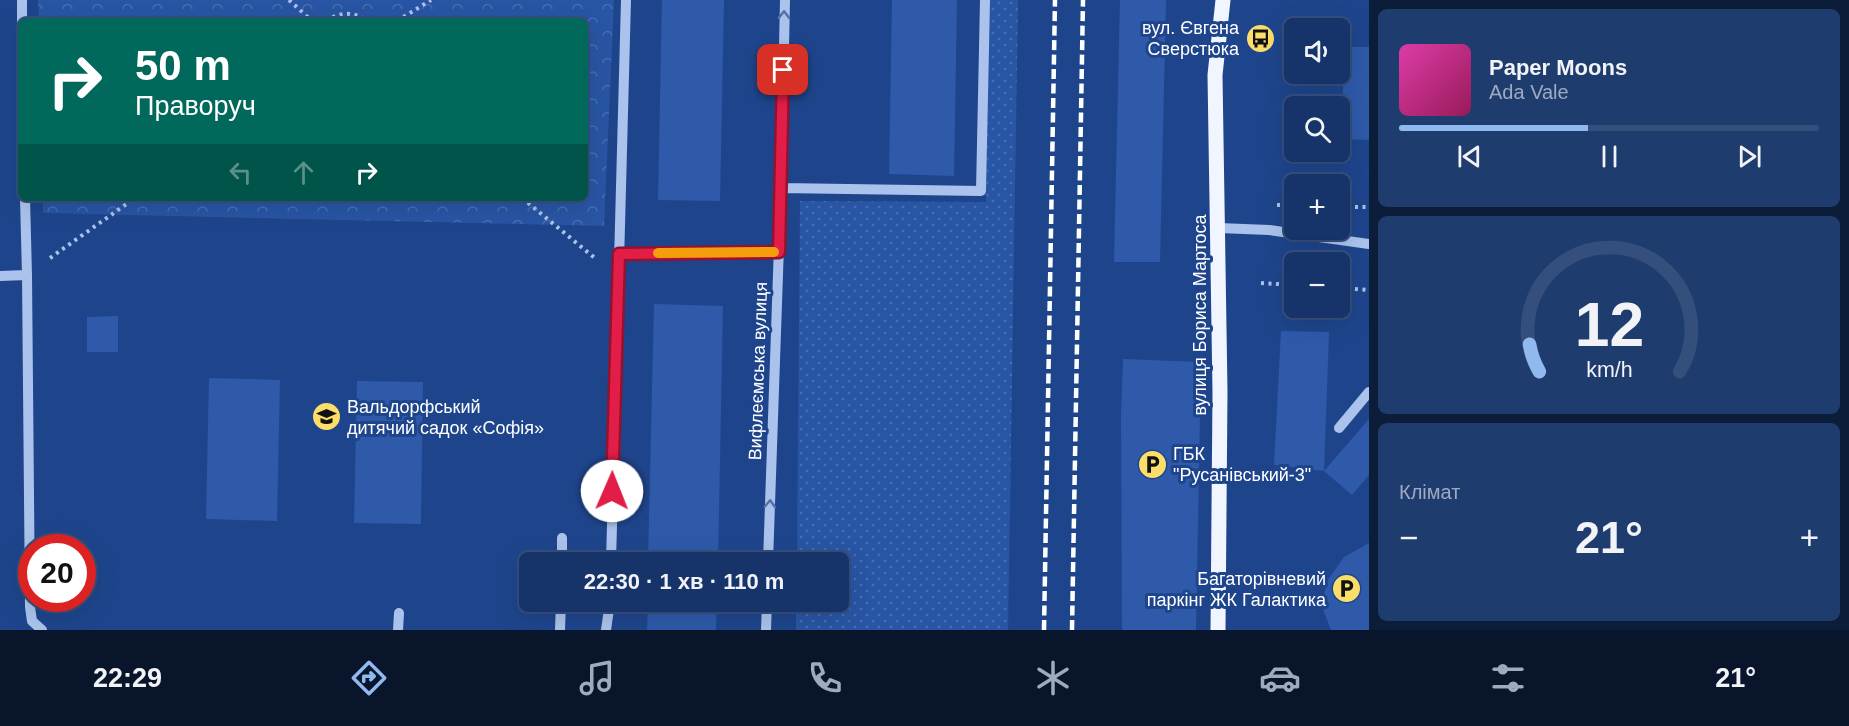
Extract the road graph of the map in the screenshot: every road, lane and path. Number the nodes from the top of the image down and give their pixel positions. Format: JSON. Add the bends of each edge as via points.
{"nodes":[{"id":1,"x":22,"y":0,"type":"edge"},
{"id":2,"x":289,"y":0,"type":"edge"},
{"id":3,"x":431,"y":0,"type":"edge"},
{"id":4,"x":626,"y":0,"type":"edge"},
{"id":5,"x":785,"y":0,"type":"edge"},
{"id":6,"x":985,"y":0,"type":"edge"},
{"id":7,"x":1223,"y":0,"type":"edge"},
{"id":8,"x":22,"y":18,"type":"edge"},
{"id":9,"x":309,"y":18,"type":"edge"},
{"id":10,"x":330,"y":18,"type":"edge"},
{"id":11,"x":360,"y":18,"type":"edge"},
{"id":12,"x":402,"y":18,"type":"edge"},
{"id":13,"x":781,"y":188,"type":"junction"},
{"id":14,"x":26,"y":201,"type":"edge"},
{"id":15,"x":131,"y":201,"type":"edge"},
{"id":16,"x":526,"y":201,"type":"edge"},
{"id":17,"x":1273,"y":205,"type":"dead end"},
{"id":18,"x":1284,"y":205,"type":"edge"},
{"id":19,"x":1350,"y":207,"type":"edge"},
{"id":20,"x":1369,"y":207,"type":"edge"},
{"id":21,"x":1219,"y":228,"type":"junction"},
{"id":22,"x":1369,"y":244,"type":"edge"},
{"id":23,"x":779,"y":252,"type":"junction"},
{"id":24,"x":619,"y":254,"type":"junction"},
{"id":25,"x":27,"y":275,"type":"junction"},
{"id":26,"x":0,"y":276,"type":"edge"},
{"id":27,"x":618,"y":276,"type":"junction"},
{"id":28,"x":1261,"y":283,"type":"dead end"},
{"id":29,"x":1284,"y":284,"type":"edge"},
{"id":30,"x":1350,"y":289,"type":"edge"},
{"id":31,"x":1369,"y":290,"type":"edge"},
{"id":32,"x":1369,"y":392,"type":"edge"},
{"id":33,"x":1339,"y":428,"type":"dead end"},
{"id":34,"x":562,"y":538,"type":"dead end"},
{"id":35,"x":561,"y":552,"type":"edge"},
{"id":36,"x":611,"y":552,"type":"edge"},
{"id":37,"x":768,"y":552,"type":"edge"},
{"id":38,"x":561,"y":612,"type":"edge"},
{"id":39,"x":609,"y":612,"type":"edge"},
{"id":40,"x":767,"y":612,"type":"edge"},
{"id":41,"x":399,"y":613,"type":"dead end"},
{"id":42,"x":42,"y":630,"type":"edge"},
{"id":43,"x":398,"y":630,"type":"edge"},
{"id":44,"x":560,"y":630,"type":"edge"},
{"id":45,"x":606,"y":630,"type":"edge"},
{"id":46,"x":766,"y":630,"type":"edge"},
{"id":47,"x":1218,"y":630,"type":"edge"}],
"edges":[{"from":1,"to":8,"type":"street"},
{"from":2,"to":9,"type":"path"},
{"from":3,"to":12,"type":"path"},
{"from":4,"to":24,"type":"street"},
{"from":13,"to":5,"type":"street","name":"Вифлеємська вулиця","one_way":true},
{"from":6,"to":13,"type":"street","via":[[981,190]]},
{"from":7,"to":21,"type":"main road","name":"вулиця Бориса Мартоса","via":[[1215,75]]},
{"from":10,"to":11,"type":"path","via":[[348,13]]},
{"from":13,"to":23,"type":"street","name":"Вифлеємська вулиця"},
{"from":14,"to":25,"type":"street"},
{"from":15,"to":25,"type":"path"},
{"from":16,"to":27,"type":"path"},
{"from":17,"to":18,"type":"path"},
{"from":19,"to":20,"type":"path"},
{"from":21,"to":22,"type":"street","via":[[1269,230]]},
{"from":21,"to":47,"type":"main road","name":"вулиця Бориса Мартоса"},
{"from":23,"to":24,"type":"street"},
{"from":37,"to":23,"type":"street","name":"Вифлеємська вулиця","one_way":true},
{"from":24,"to":27,"type":"street"},
{"from":25,"to":26,"type":"street"},
{"from":25,"to":42,"type":"street","via":[[30,607],[32,621]]},
{"from":27,"to":36,"type":"street"},
{"from":28,"to":29,"type":"path"},
{"from":30,"to":31,"type":"path"},
{"from":32,"to":33,"type":"street"},
{"from":34,"to":35,"type":"street"},
{"from":38,"to":44,"type":"street"},
{"from":39,"to":45,"type":"street"},
{"from":40,"to":46,"type":"street"},
{"from":41,"to":43,"type":"street"}]}
